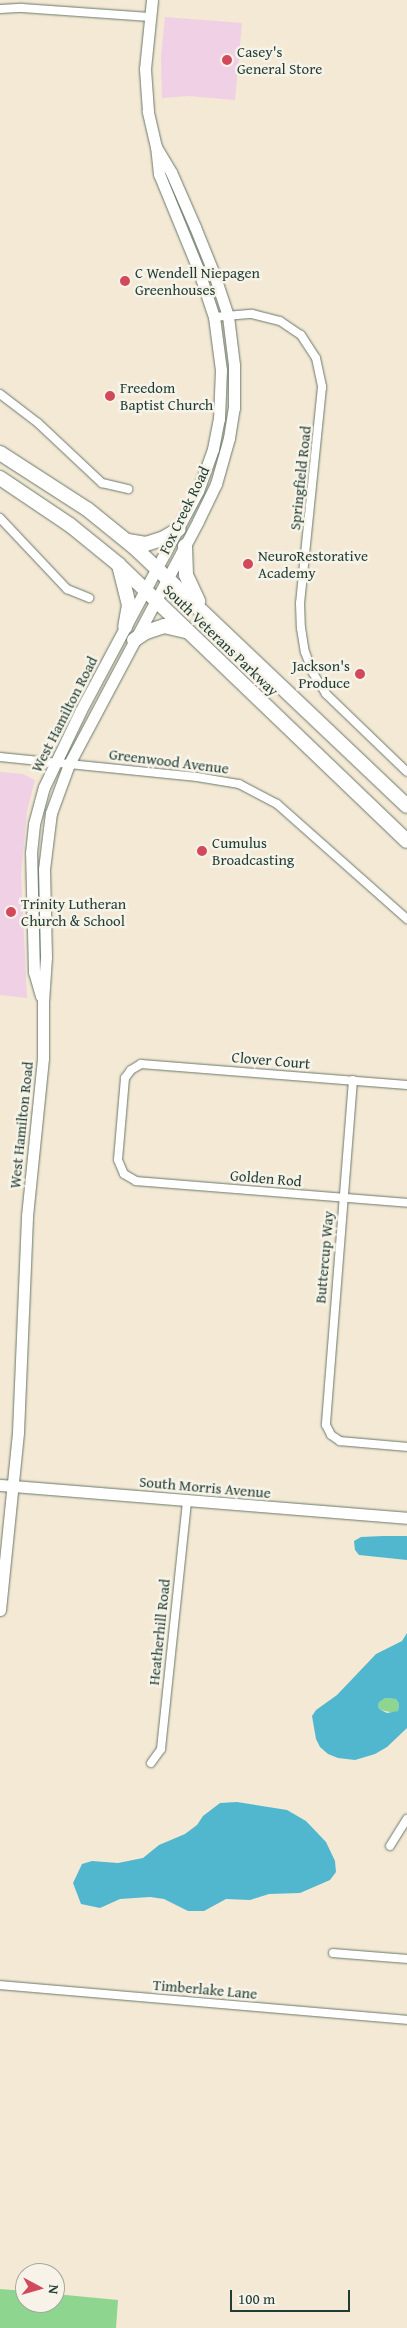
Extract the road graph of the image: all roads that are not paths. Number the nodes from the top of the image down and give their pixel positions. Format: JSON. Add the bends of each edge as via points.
{"nodes":[{"id":1,"x":152,"y":0,"type":"edge"},
{"id":2,"x":0,"y":9,"type":"edge"},
{"id":3,"x":150,"y":17,"type":"junction"},
{"id":4,"x":156,"y":147,"type":"junction"},
{"id":5,"x":228,"y":316,"type":"junction"},
{"id":6,"x":214,"y":317,"type":"junction"},
{"id":7,"x":0,"y":394,"type":"edge"},
{"id":8,"x":0,"y":453,"type":"edge"},
{"id":9,"x":0,"y":478,"type":"edge"},
{"id":10,"x":128,"y":489,"type":"dead end"},
{"id":11,"x":0,"y":518,"type":"edge"},
{"id":12,"x":178,"y":529,"type":"junction"},
{"id":13,"x":126,"y":540,"type":"junction"},
{"id":14,"x":185,"y":546,"type":"junction"},
{"id":15,"x":118,"y":564,"type":"junction"},
{"id":16,"x":163,"y":573,"type":"junction"},
{"id":17,"x":150,"y":595,"type":"junction"},
{"id":18,"x":89,"y":598,"type":"dead end"},
{"id":19,"x":206,"y":614,"type":"junction"},
{"id":20,"x":125,"y":627,"type":"junction"},
{"id":21,"x":191,"y":632,"type":"junction"},
{"id":22,"x":134,"y":640,"type":"junction"},
{"id":23,"x":0,"y":757,"type":"edge"},
{"id":24,"x":54,"y":762,"type":"junction"},
{"id":25,"x":69,"y":764,"type":"junction"},
{"id":26,"x":407,"y":772,"type":"edge"},
{"id":27,"x":407,"y":806,"type":"edge"},
{"id":28,"x":407,"y":841,"type":"edge"},
{"id":29,"x":407,"y":919,"type":"edge"},
{"id":30,"x":43,"y":1002,"type":"junction"},
{"id":31,"x":353,"y":1080,"type":"junction"},
{"id":32,"x":407,"y":1085,"type":"edge"},
{"id":33,"x":124,"y":1174,"type":"joint"},
{"id":34,"x":343,"y":1198,"type":"junction"},
{"id":35,"x":407,"y":1203,"type":"edge"},
{"id":36,"x":407,"y":1447,"type":"edge"},
{"id":37,"x":0,"y":1485,"type":"edge"},
{"id":38,"x":13,"y":1486,"type":"junction"},
{"id":39,"x":186,"y":1501,"type":"junction"},
{"id":40,"x":407,"y":1518,"type":"edge"},
{"id":41,"x":0,"y":1610,"type":"edge"},
{"id":42,"x":151,"y":1763,"type":"dead end"},
{"id":43,"x":407,"y":1819,"type":"edge"},
{"id":44,"x":390,"y":1846,"type":"dead end"},
{"id":45,"x":333,"y":1953,"type":"dead end"},
{"id":46,"x":407,"y":1959,"type":"edge"},
{"id":47,"x":0,"y":1985,"type":"edge"},
{"id":48,"x":407,"y":2020,"type":"edge"}],
"edges":[{"from":1,"to":3,"type":"main road","name":"Fox Creek Road"},
{"from":2,"to":3,"type":"street"},
{"from":3,"to":4,"type":"main road","name":"Fox Creek Road","via":[[146,87]]},
{"from":4,"to":5,"type":"main road","name":"Fox Creek Road","via":[[172,172]]},
{"from":4,"to":6,"type":"main road","name":"Fox Creek Road","via":[[159,174]]},
{"from":5,"to":6,"type":"street","name":"Springfield Road"},
{"from":5,"to":14,"type":"main road","name":"Fox Creek Road","via":[[235,386],[230,438],[216,484]]},
{"from":5,"to":26,"type":"street","name":"Springfield Road","via":[[252,314],[280,321],[301,335],[316,358],[322,387],[300,604],[305,652],[326,694]]},
{"from":6,"to":12,"type":"main road","name":"Fox Creek Road","via":[[222,370],[218,427],[206,470]]},
{"from":7,"to":10,"type":"street","via":[[38,423],[102,482]]},
{"from":8,"to":13,"type":"highway","name":"South Veterans Parkway","via":[[87,509]]},
{"from":9,"to":15,"type":"highway","name":"South Veterans Parkway","via":[[70,525]]},
{"from":11,"to":18,"type":"street","via":[[67,589]]},
{"from":12,"to":13,"type":"highway","via":[[159,541],[146,544]]},
{"from":12,"to":16,"type":"main road","name":"Fox Creek Road"},
{"from":13,"to":16,"type":"highway","name":"South Veterans Parkway"},
{"from":14,"to":16,"type":"main road","name":"Fox Creek Road"},
{"from":14,"to":19,"type":"highway","via":[[186,574]]},
{"from":15,"to":17,"type":"highway","name":"South Veterans Parkway"},
{"from":15,"to":20,"type":"highway","via":[[128,605]]},
{"from":16,"to":17,"type":"main road","name":"Fox Creek Road"},
{"from":16,"to":19,"type":"highway","name":"South Veterans Parkway"},
{"from":17,"to":20,"type":"main road","name":"West Hamilton Road"},
{"from":17,"to":21,"type":"highway","name":"South Veterans Parkway"},
{"from":17,"to":22,"type":"main road","name":"West Hamilton Road"},
{"from":19,"to":27,"type":"highway","name":"South Veterans Parkway"},
{"from":20,"to":24,"type":"main road","name":"West Hamilton Road"},
{"from":21,"to":22,"type":"highway","via":[[164,626]]},
{"from":21,"to":28,"type":"highway","name":"South Veterans Parkway"},
{"from":22,"to":25,"type":"main road","name":"West Hamilton Road"},
{"from":23,"to":24,"type":"street","name":"Greenwood Avenue"},
{"from":24,"to":25,"type":"street","name":"Greenwood Avenue"},
{"from":24,"to":30,"type":"main road","name":"West Hamilton Road","via":[[38,806],[31,853],[34,972]]},
{"from":25,"to":29,"type":"street","name":"Greenwood Avenue","via":[[220,780],[258,792],[284,809]]},
{"from":25,"to":30,"type":"main road","name":"West Hamilton Road","via":[[47,836]]},
{"from":30,"to":38,"type":"main road","name":"West Hamilton Road","via":[[43,1058],[27,1216]]},
{"from":31,"to":32,"type":"street","name":"Clover Court"},
{"from":31,"to":33,"type":"street","name":"Clover Court","via":[[144,1064],[133,1068],[124,1084],[118,1160]]},
{"from":31,"to":34,"type":"street","name":"Buttercup Way"},
{"from":33,"to":34,"type":"street","name":"Golden Rod","via":[[136,1181]]},
{"from":34,"to":35,"type":"street","name":"Golden Rod"},
{"from":34,"to":36,"type":"street","name":"Buttercup Way","via":[[325,1421],[331,1435],[344,1442]]},
{"from":37,"to":38,"type":"main road","name":"South Morris Avenue"},
{"from":38,"to":39,"type":"main road","name":"South Morris Avenue"},
{"from":38,"to":41,"type":"main road","name":"West Hamilton Road"},
{"from":39,"to":40,"type":"main road","name":"South Morris Avenue"},
{"from":39,"to":42,"type":"street","name":"Heatherhill Road","via":[[161,1749]]},
{"from":43,"to":44,"type":"street"},
{"from":45,"to":46,"type":"street"},
{"from":47,"to":48,"type":"street","name":"Timberlake Lane"}]}
